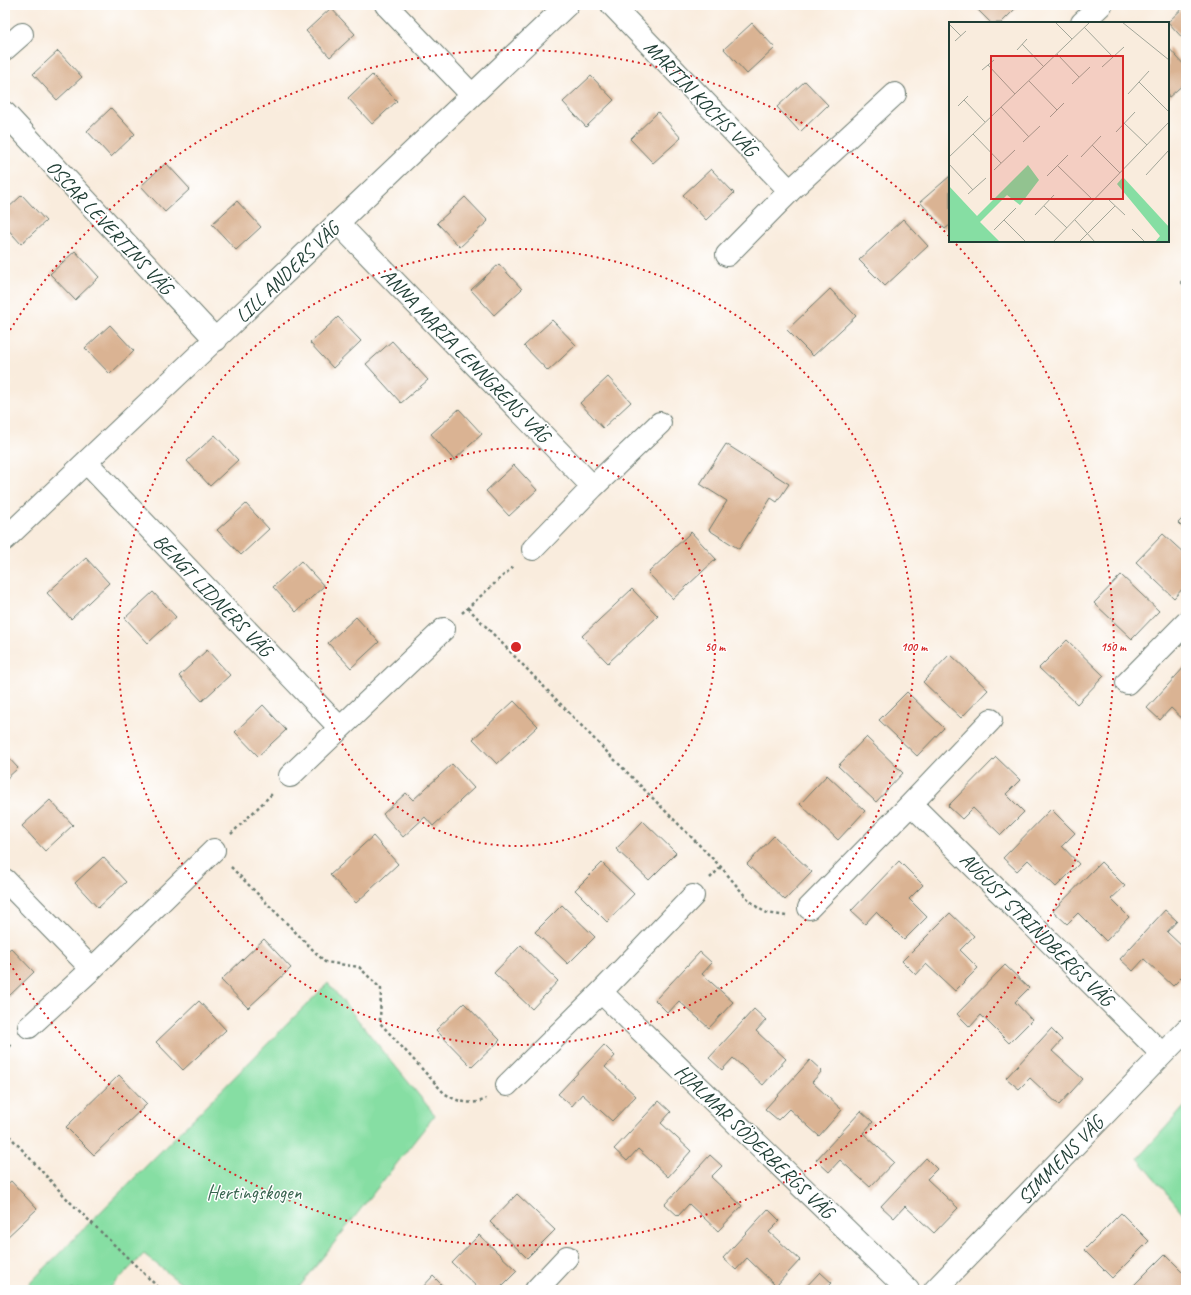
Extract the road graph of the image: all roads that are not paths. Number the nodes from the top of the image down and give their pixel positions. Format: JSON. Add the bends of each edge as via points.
{"nodes":[{"id":1,"x":386,"y":5,"type":"edge"},
{"id":2,"x":567,"y":5,"type":"edge"},
{"id":3,"x":612,"y":5,"type":"edge"},
{"id":4,"x":1099,"y":6,"type":"edge"},
{"id":5,"x":1083,"y":22,"type":"edge"},
{"id":6,"x":22,"y":34,"type":"dead end"},
{"id":7,"x":5,"y":49,"type":"edge"},
{"id":8,"x":895,"y":94,"type":"dead end"},
{"id":9,"x":472,"y":95,"type":"junction"},
{"id":10,"x":5,"y":113,"type":"edge"},
{"id":11,"x":790,"y":191,"type":"junction"},
{"id":12,"x":338,"y":223,"type":"junction"},
{"id":13,"x":727,"y":255,"type":"dead end"},
{"id":14,"x":216,"y":340,"type":"junction"},
{"id":15,"x":660,"y":423,"type":"dead end"},
{"id":16,"x":86,"y":462,"type":"junction"},
{"id":17,"x":593,"y":487,"type":"junction"},
{"id":18,"x":5,"y":539,"type":"edge"},
{"id":19,"x":533,"y":549,"type":"road end"},
{"id":20,"x":1186,"y":623,"type":"edge"},
{"id":21,"x":444,"y":629,"type":"road end"},
{"id":22,"x":1127,"y":683,"type":"dead end"},
{"id":23,"x":991,"y":720,"type":"dead end"},
{"id":24,"x":340,"y":728,"type":"junction"},
{"id":25,"x":290,"y":776,"type":"road end"},
{"id":26,"x":911,"y":804,"type":"junction"},
{"id":27,"x":214,"y":850,"type":"road end"},
{"id":28,"x":5,"y":880,"type":"edge"},
{"id":29,"x":693,"y":896,"type":"dead end"},
{"id":30,"x":809,"y":908,"type":"road end"},
{"id":31,"x":92,"y":969,"type":"junction"},
{"id":32,"x":601,"y":992,"type":"junction"},
{"id":33,"x":29,"y":1027,"type":"dead end"},
{"id":34,"x":1186,"y":1030,"type":"edge"},
{"id":35,"x":1162,"y":1054,"type":"junction"},
{"id":36,"x":507,"y":1086,"type":"road end"},
{"id":37,"x":568,"y":1257,"type":"dead end"},
{"id":38,"x":536,"y":1290,"type":"edge"},
{"id":39,"x":908,"y":1290,"type":"edge"},
{"id":40,"x":935,"y":1290,"type":"edge"}],
"edges":[{"from":1,"to":9,"type":"street"},
{"from":2,"to":9,"type":"street","name":"LILL ANDERS VÄG"},
{"from":3,"to":11,"type":"street","name":"MARTIN KOCHS VÄG"},
{"from":4,"to":5,"type":"street"},
{"from":6,"to":7,"type":"street"},
{"from":8,"to":11,"type":"street"},
{"from":9,"to":12,"type":"street","name":"LILL ANDERS VÄG"},
{"from":10,"to":14,"type":"street","name":"OSCAR LEVERTINS VÄG"},
{"from":11,"to":13,"type":"street"},
{"from":12,"to":14,"type":"street","name":"LILL ANDERS VÄG"},
{"from":12,"to":17,"type":"street","name":"ANNA MARIA LENNGRENS VÄG"},
{"from":14,"to":16,"type":"street","name":"LILL ANDERS VÄG"},
{"from":15,"to":17,"type":"street"},
{"from":16,"to":18,"type":"street","name":"LILL ANDERS VÄG"},
{"from":16,"to":24,"type":"street","name":"BENGT LIDNERS VÄG"},
{"from":17,"to":19,"type":"street"},
{"from":20,"to":22,"type":"street"},
{"from":21,"to":24,"type":"street"},
{"from":23,"to":26,"type":"street"},
{"from":24,"to":25,"type":"street"},
{"from":26,"to":30,"type":"street"},
{"from":26,"to":35,"type":"street","name":"AUGUST STRINDBERGS VÄG"},
{"from":27,"to":31,"type":"street"},
{"from":28,"to":31,"type":"street"},
{"from":29,"to":32,"type":"street"},
{"from":31,"to":33,"type":"street"},
{"from":32,"to":36,"type":"street"},
{"from":32,"to":39,"type":"street","name":"HJALMAR SÖDERBERGS VÄG"},
{"from":34,"to":35,"type":"street","name":"SIMMENS VÄG"},
{"from":35,"to":40,"type":"street","name":"SIMMENS VÄG"},
{"from":37,"to":38,"type":"street"}]}
